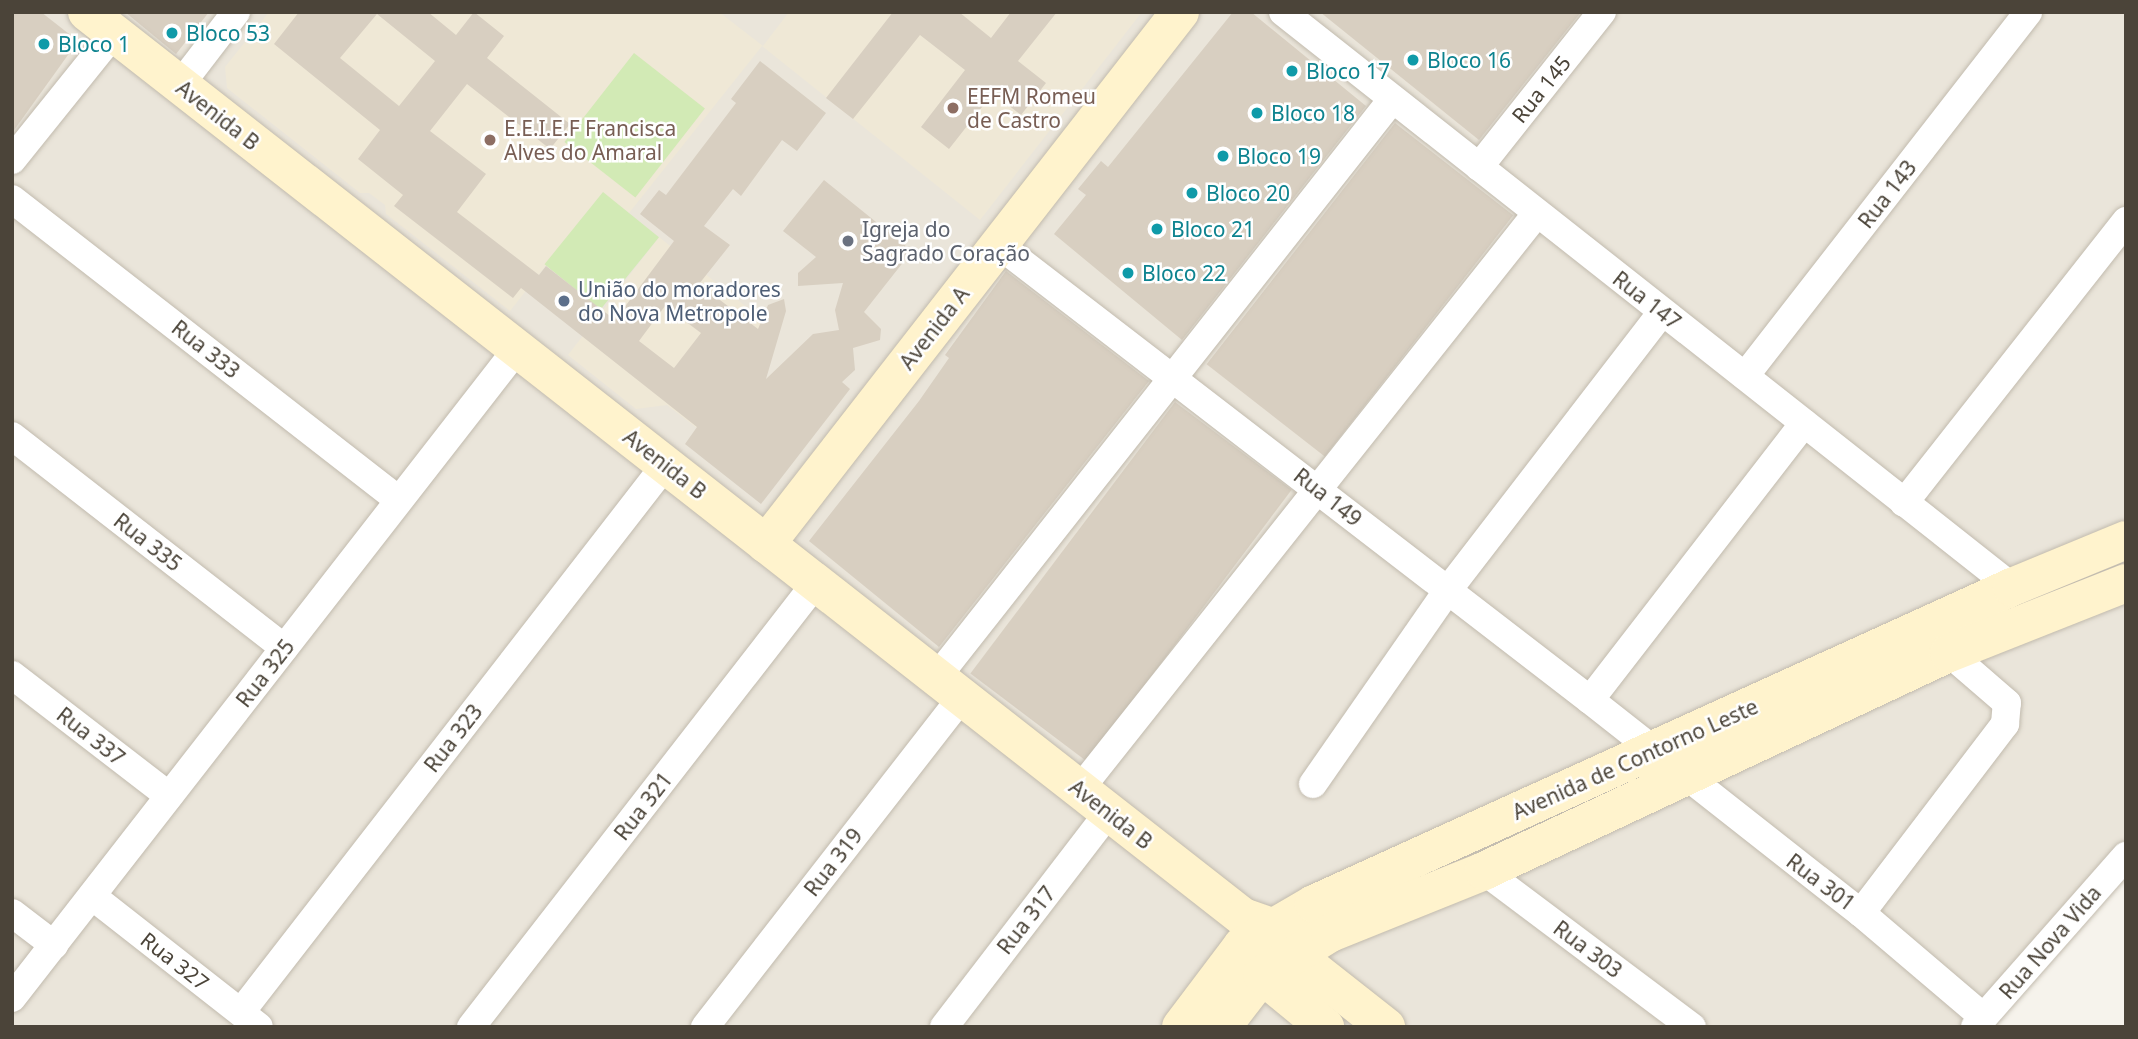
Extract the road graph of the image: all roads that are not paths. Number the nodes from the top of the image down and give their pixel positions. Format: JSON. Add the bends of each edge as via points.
{"nodes":[{"id":1,"x":236,"y":12,"type":"edge"},
{"id":2,"x":1180,"y":12,"type":"edge"},
{"id":3,"x":1283,"y":12,"type":"edge"},
{"id":4,"x":1602,"y":12,"type":"edge"},
{"id":5,"x":2028,"y":12,"type":"edge"},
{"id":6,"x":100,"y":23,"type":"edge"},
{"id":7,"x":180,"y":85,"type":"junction"},
{"id":8,"x":1391,"y":100,"type":"junction"},
{"id":9,"x":12,"y":160,"type":"edge"},
{"id":10,"x":1479,"y":167,"type":"junction"},
{"id":11,"x":12,"y":199,"type":"edge"},
{"id":12,"x":1537,"y":213,"type":"junction"},
{"id":13,"x":2126,"y":221,"type":"edge"},
{"id":14,"x":999,"y":245,"type":"junction"},
{"id":15,"x":1661,"y":313,"type":"junction"},
{"id":16,"x":517,"y":349,"type":"junction"},
{"id":17,"x":1745,"y":376,"type":"junction"},
{"id":18,"x":1172,"y":379,"type":"junction"},
{"id":19,"x":1804,"y":423,"type":"junction"},
{"id":20,"x":12,"y":436,"type":"edge"},
{"id":21,"x":666,"y":464,"type":"junction"},
{"id":22,"x":1320,"y":491,"type":"junction"},
{"id":23,"x":399,"y":500,"type":"junction"},
{"id":24,"x":1904,"y":503,"type":"junction"},
{"id":25,"x":2126,"y":540,"type":"edge"},
{"id":26,"x":766,"y":544,"type":"junction"},
{"id":27,"x":2126,"y":583,"type":"edge"},
{"id":28,"x":815,"y":584,"type":"junction"},
{"id":29,"x":2012,"y":587,"type":"junction"},
{"id":30,"x":1448,"y":590,"type":"junction"},
{"id":31,"x":284,"y":648,"type":"junction"},
{"id":32,"x":1950,"y":653,"type":"junction"},
{"id":33,"x":12,"y":675,"type":"edge"},
{"id":34,"x":949,"y":687,"type":"junction"},
{"id":35,"x":1590,"y":700,"type":"junction"},
{"id":36,"x":1655,"y":751,"type":"junction"},
{"id":37,"x":1685,"y":778,"type":"junction"},
{"id":38,"x":1313,"y":784,"type":"dead end"},
{"id":39,"x":169,"y":796,"type":"junction"},
{"id":40,"x":1095,"y":801,"type":"junction"},
{"id":41,"x":2126,"y":856,"type":"edge"},
{"id":42,"x":1484,"y":871,"type":"junction"},
{"id":43,"x":92,"y":896,"type":"junction"},
{"id":44,"x":12,"y":913,"type":"edge"},
{"id":45,"x":1861,"y":913,"type":"junction"},
{"id":46,"x":1262,"y":943,"type":"junction"},
{"id":47,"x":54,"y":945,"type":"junction"},
{"id":48,"x":12,"y":998,"type":"edge"},
{"id":49,"x":250,"y":1019,"type":"edge"},
{"id":50,"x":1979,"y":1022,"type":"edge"},
{"id":51,"x":471,"y":1027,"type":"edge"},
{"id":52,"x":705,"y":1027,"type":"edge"},
{"id":53,"x":944,"y":1027,"type":"edge"},
{"id":54,"x":1181,"y":1027,"type":"edge"},
{"id":55,"x":1222,"y":1027,"type":"edge"},
{"id":56,"x":1325,"y":1027,"type":"edge"},
{"id":57,"x":1386,"y":1027,"type":"edge"},
{"id":58,"x":1692,"y":1027,"type":"edge"}],
"edges":[{"from":1,"to":7,"type":"street"},
{"from":2,"to":14,"type":"street","name":"Avenida A"},
{"from":3,"to":8,"type":"street","name":"Rua 147"},
{"from":4,"to":10,"type":"street","name":"Rua 145"},
{"from":5,"to":17,"type":"street","name":"Rua 143"},
{"from":6,"to":7,"type":"street","name":"Avenida B"},
{"from":6,"to":9,"type":"street"},
{"from":7,"to":16,"type":"street","name":"Avenida B"},
{"from":8,"to":10,"type":"street","name":"Rua 147"},
{"from":8,"to":18,"type":"street","name":"Rua 319"},
{"from":10,"to":12,"type":"street","name":"Rua 147"},
{"from":11,"to":23,"type":"street","name":"Rua 333"},
{"from":12,"to":15,"type":"street","name":"Rua 147"},
{"from":12,"to":22,"type":"street","name":"Rua 317"},
{"from":13,"to":24,"type":"street"},
{"from":14,"to":18,"type":"street","name":"Rua 149"},
{"from":14,"to":26,"type":"street","name":"Avenida A"},
{"from":15,"to":17,"type":"street","name":"Rua 147"},
{"from":15,"to":30,"type":"street"},
{"from":16,"to":21,"type":"street","name":"Avenida B"},
{"from":16,"to":23,"type":"street","name":"Rua 325"},
{"from":17,"to":19,"type":"street","name":"Rua 147"},
{"from":18,"to":22,"type":"street","name":"Rua 149"},
{"from":18,"to":34,"type":"street","name":"Rua 319"},
{"from":19,"to":24,"type":"street","name":"Rua 147"},
{"from":19,"to":35,"type":"street"},
{"from":20,"to":31,"type":"street","name":"Rua 335"},
{"from":21,"to":26,"type":"street","name":"Avenida B"},
{"from":21,"to":49,"type":"street","name":"Rua 323"},
{"from":22,"to":30,"type":"street","name":"Rua 149"},
{"from":22,"to":40,"type":"street","name":"Rua 317"},
{"from":23,"to":31,"type":"street","name":"Rua 325"},
{"from":24,"to":29,"type":"street","name":"Rua 147"},
{"from":25,"to":29,"type":"street","name":"Avenida de Contorno Leste"},
{"from":26,"to":28,"type":"street","name":"Avenida B"},
{"from":27,"to":32,"type":"street","name":"Avenida de Contorno Leste"},
{"from":28,"to":34,"type":"street","name":"Avenida B"},
{"from":28,"to":51,"type":"street","name":"Rua 321"},
{"from":29,"to":36,"type":"street","name":"Avenida de Contorno Leste"},
{"from":30,"to":35,"type":"street","name":"Rua 149"},
{"from":30,"to":38,"type":"street"},
{"from":31,"to":39,"type":"street","name":"Rua 325"},
{"from":32,"to":37,"type":"street","name":"Avenida de Contorno Leste"},
{"from":32,"to":45,"type":"street","via":[[2007,703],[2006,724]]},
{"from":33,"to":39,"type":"street","name":"Rua 337"},
{"from":34,"to":40,"type":"street","name":"Avenida B"},
{"from":34,"to":52,"type":"street","name":"Rua 319"},
{"from":35,"to":36,"type":"street","name":"Rua 149"},
{"from":36,"to":37,"type":"street","name":"Rua 301"},
{"from":36,"to":46,"type":"street","name":"Avenida de Contorno Leste","via":[[1339,892]]},
{"from":37,"to":42,"type":"street","name":"Avenida de Contorno Leste"},
{"from":37,"to":45,"type":"street","name":"Rua 301"},
{"from":39,"to":43,"type":"street","name":"Rua 325"},
{"from":40,"to":46,"type":"street","name":"Avenida B"},
{"from":40,"to":53,"type":"street","name":"Rua 317"},
{"from":41,"to":50,"type":"street","name":"Rua Nova Vida"},
{"from":42,"to":46,"type":"street","name":"Avenida de Contorno Leste"},
{"from":42,"to":58,"type":"street","name":"Rua 303"},
{"from":43,"to":47,"type":"street","name":"Rua 325"},
{"from":43,"to":49,"type":"street","name":"Rua 327"},
{"from":44,"to":47,"type":"street"},
{"from":45,"to":50,"type":"street","name":"Rua 301"},
{"from":46,"to":54,"type":"street","name":"Avenida de Contorno Leste"},
{"from":46,"to":55,"type":"street","name":"Avenida de Contorno Leste"},
{"from":46,"to":56,"type":"street"},
{"from":46,"to":57,"type":"street"},
{"from":47,"to":48,"type":"street","name":"Rua 325"}]}
